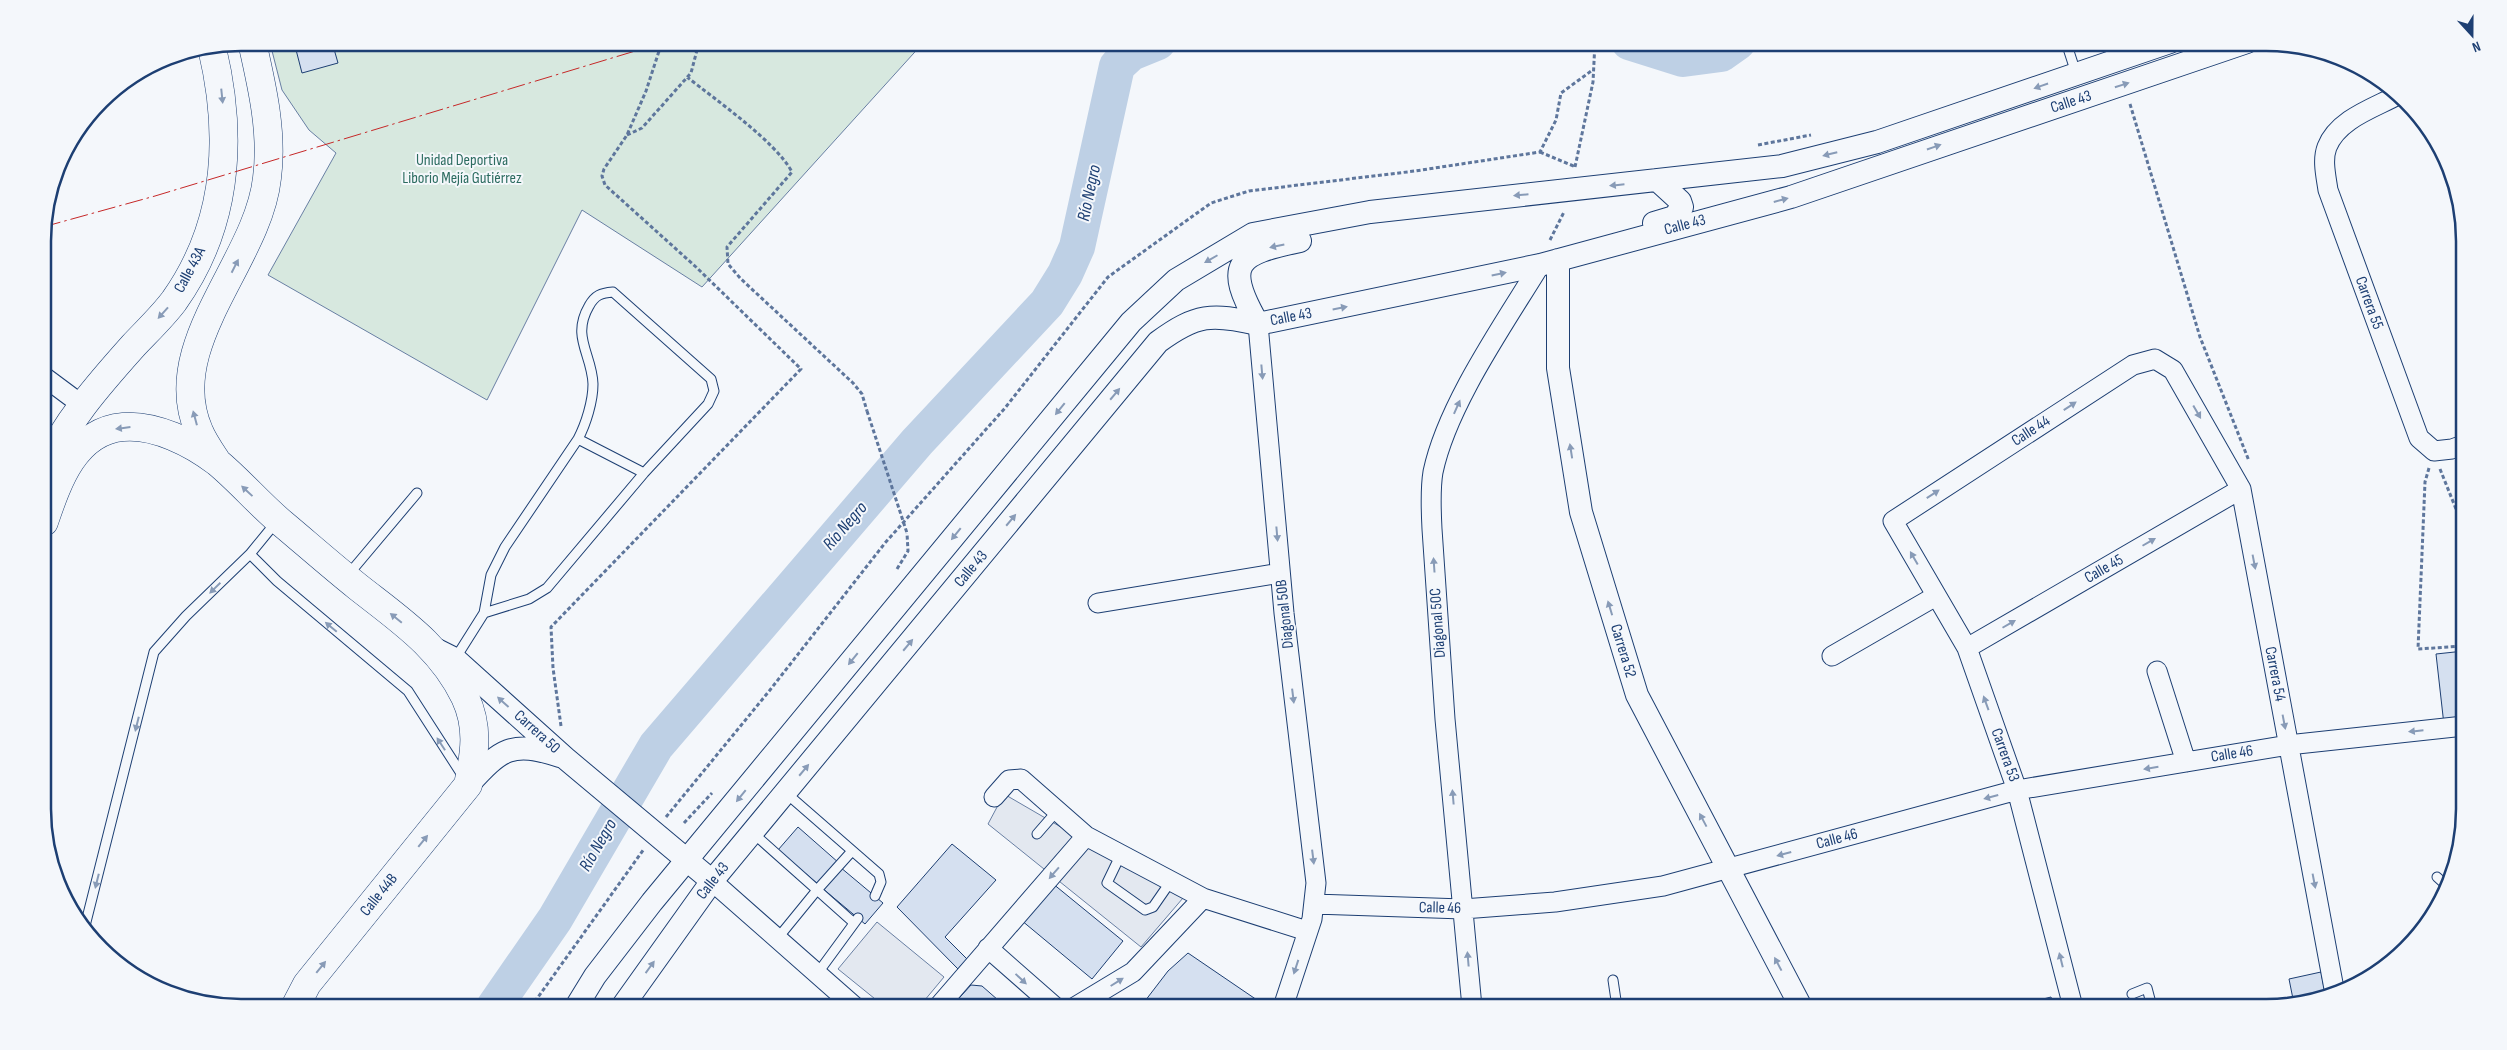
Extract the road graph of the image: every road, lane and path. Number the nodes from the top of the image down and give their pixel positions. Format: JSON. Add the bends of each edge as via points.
{"nodes":[{"id":1,"x":254,"y":51,"type":"edge"},
{"id":2,"x":659,"y":51,"type":"edge"},
{"id":3,"x":697,"y":51,"type":"edge"},
{"id":4,"x":1595,"y":51,"type":"edge"},
{"id":5,"x":2069,"y":51,"type":"edge"},
{"id":6,"x":2141,"y":51,"type":"edge"},
{"id":7,"x":2220,"y":51,"type":"edge"},
{"id":8,"x":213,"y":53,"type":"edge"},
{"id":9,"x":2076,"y":74,"type":"junction"},
{"id":10,"x":687,"y":77,"type":"junction"},
{"id":11,"x":2124,"y":84,"type":"junction"},
{"id":12,"x":2391,"y":98,"type":"edge"},
{"id":13,"x":1812,"y":134,"type":"dead end"},
{"id":14,"x":627,"y":135,"type":"junction"},
{"id":15,"x":1757,"y":146,"type":"dead end"},
{"id":16,"x":1540,"y":152,"type":"dead end"},
{"id":17,"x":1575,"y":166,"type":"junction"},
{"id":18,"x":1584,"y":166,"type":"dead end"},
{"id":19,"x":1657,"y":180,"type":"junction"},
{"id":20,"x":1570,"y":190,"type":"junction"},
{"id":21,"x":1476,"y":199,"type":"junction"},
{"id":22,"x":1593,"y":250,"type":"junction"},
{"id":23,"x":1549,"y":262,"type":"junction"},
{"id":24,"x":1258,"y":324,"type":"junction"},
{"id":25,"x":2173,"y":370,"type":"joint"},
{"id":26,"x":51,"y":382,"type":"edge"},
{"id":27,"x":82,"y":405,"type":"junction"},
{"id":28,"x":578,"y":440,"type":"junction"},
{"id":29,"x":2456,"y":448,"type":"edge"},
{"id":30,"x":2434,"y":452,"type":"junction"},
{"id":31,"x":51,"y":457,"type":"edge"},
{"id":32,"x":216,"y":462,"type":"junction"},
{"id":33,"x":2250,"y":464,"type":"dead end"},
{"id":34,"x":644,"y":474,"type":"junction"},
{"id":35,"x":2241,"y":489,"type":"junction"},
{"id":36,"x":417,"y":493,"type":"dead end"},
{"id":37,"x":51,"y":500,"type":"edge"},
{"id":38,"x":2456,"y":508,"type":"edge"},
{"id":39,"x":278,"y":520,"type":"junction"},
{"id":40,"x":1892,"y":521,"type":"joint"},
{"id":41,"x":908,"y":533,"type":"dead end"},
{"id":42,"x":250,"y":554,"type":"junction"},
{"id":43,"x":1280,"y":572,"type":"junction"},
{"id":44,"x":346,"y":577,"type":"junction"},
{"id":45,"x":1936,"y":596,"type":"junction"},
{"id":46,"x":1098,"y":603,"type":"dead end"},
{"id":47,"x":484,"y":613,"type":"junction"},
{"id":48,"x":2456,"y":647,"type":"edge"},
{"id":49,"x":1967,"y":648,"type":"junction"},
{"id":50,"x":444,"y":654,"type":"junction"},
{"id":51,"x":1832,"y":656,"type":"dead end"},
{"id":52,"x":2157,"y":671,"type":"dead end"},
{"id":53,"x":2456,"y":727,"type":"edge"},
{"id":54,"x":2288,"y":745,"type":"junction"},
{"id":55,"x":2186,"y":762,"type":"junction"},
{"id":56,"x":573,"y":765,"type":"junction"},
{"id":57,"x":468,"y":785,"type":"junction"},
{"id":58,"x":2017,"y":790,"type":"junction"},
{"id":59,"x":786,"y":792,"type":"junction"},
{"id":60,"x":994,"y":797,"type":"dead end"},
{"id":61,"x":1057,"y":811,"type":"junction"},
{"id":62,"x":752,"y":833,"type":"junction"},
{"id":63,"x":1037,"y":834,"type":"dead end"},
{"id":64,"x":1086,"y":836,"type":"junction"},
{"id":65,"x":852,"y":851,"type":"junction"},
{"id":66,"x":1121,"y":854,"type":"junction"},
{"id":67,"x":688,"y":860,"type":"junction"},
{"id":68,"x":1728,"y":869,"type":"junction"},
{"id":69,"x":2437,"y":877,"type":"dead end"},
{"id":70,"x":712,"y":881,"type":"junction"},
{"id":71,"x":1171,"y":881,"type":"junction"},
{"id":72,"x":2441,"y":881,"type":"edge"},
{"id":73,"x":817,"y":890,"type":"junction"},
{"id":74,"x":874,"y":896,"type":"dead end"},
{"id":75,"x":1203,"y":898,"type":"junction"},
{"id":76,"x":1314,"y":904,"type":"junction"},
{"id":77,"x":1463,"y":909,"type":"junction"},
{"id":78,"x":87,"y":920,"type":"edge"},
{"id":79,"x":1307,"y":931,"type":"junction"},
{"id":80,"x":777,"y":939,"type":"junction"},
{"id":81,"x":988,"y":948,"type":"junction"},
{"id":82,"x":818,"y":974,"type":"junction"},
{"id":83,"x":1613,"y":980,"type":"dead end"},
{"id":84,"x":2334,"y":986,"type":"edge"},
{"id":85,"x":2132,"y":994,"type":"dead end"},
{"id":86,"x":298,"y":999,"type":"edge"},
{"id":87,"x":581,"y":999,"type":"edge"},
{"id":88,"x":628,"y":999,"type":"edge"},
{"id":89,"x":846,"y":999,"type":"edge"},
{"id":90,"x":945,"y":999,"type":"edge"},
{"id":91,"x":1046,"y":999,"type":"edge"},
{"id":92,"x":1088,"y":999,"type":"edge"},
{"id":93,"x":1286,"y":999,"type":"edge"},
{"id":94,"x":1471,"y":999,"type":"edge"},
{"id":95,"x":1616,"y":999,"type":"edge"},
{"id":96,"x":1797,"y":999,"type":"edge"},
{"id":97,"x":2071,"y":999,"type":"edge"},
{"id":98,"x":2150,"y":999,"type":"edge"}],
"edges":[{"from":32,"to":1,"type":"main road","one_way":true,"via":[[194,414],[190,375],[205,326],[254,230],[268,178],[266,110]]},
{"from":2,"to":14,"type":"path"},
{"from":3,"to":10,"type":"path"},
{"from":4,"to":17,"type":"path","via":[[1593,82]]},
{"from":5,"to":9,"type":"lane"},
{"from":6,"to":9,"type":"street","name":"Calle 43"},
{"from":7,"to":11,"type":"street","name":"Calle 43"},
{"from":8,"to":27,"type":"main road","name":"Calle 43A","one_way":true,"via":[[221,87],[224,154],[221,186],[200,259],[173,302]]},
{"from":9,"to":19,"type":"street","name":"Calle 43","one_way":true,"via":[[1877,142],[1782,166]]},
{"from":10,"to":14,"type":"path","via":[[642,128]]},
{"from":10,"to":41,"type":"path","bridge":true,"via":[[770,145],[792,172],[727,247],[728,264],[862,394]]},
{"from":22,"to":11,"type":"street","name":"Calle 43","one_way":true,"via":[[1791,197]]},
{"from":11,"to":33,"type":"path","via":[[2200,336]]},
{"from":12,"to":30,"type":"street","name":"Carrera 55","via":[[2336,131],[2326,147],[2324,164],[2328,190],[2411,417],[2420,438]]},
{"from":13,"to":15,"type":"path"},
{"from":14,"to":56,"type":"path","via":[[604,169],[605,185],[801,369],[550,627],[553,668]]},
{"from":16,"to":17,"type":"path"},
{"from":17,"to":18,"type":"path"},
{"from":17,"to":20,"type":"path"},
{"from":19,"to":20,"type":"street","name":"Calle 43","one_way":true},
{"from":19,"to":22,"type":"street","via":[[1680,201],[1682,208],[1679,213],[1606,238]]},
{"from":20,"to":21,"type":"street","name":"Calle 43","one_way":true},
{"from":20,"to":23,"type":"path"},
{"from":21,"to":24,"type":"street","one_way":true,"via":[[1453,213],[1263,249],[1244,260],[1238,271],[1238,285]]},
{"from":21,"to":67,"type":"street","name":"Calle 43","one_way":true,"via":[[1370,212],[1253,234],[1176,280],[1131,322]]},
{"from":22,"to":23,"type":"street","name":"Calle 43"},
{"from":24,"to":23,"type":"street","name":"Calle 43","one_way":true},
{"from":68,"to":23,"type":"street","name":"Carrera 52","one_way":true,"via":[[1637,694],[1581,512],[1558,368]]},
{"from":77,"to":23,"type":"street","name":"Diagonal 50C","one_way":true,"via":[[1432,538],[1430,503],[1433,472],[1461,398]]},
{"from":24,"to":43,"type":"street","name":"Diagonal 50B","one_way":true},
{"from":59,"to":24,"type":"street","name":"Calle 43","one_way":true,"via":[[1158,342],[1180,326],[1204,318],[1223,316]]},
{"from":25,"to":35,"type":"street","name":"Carrera 54","one_way":true},
{"from":40,"to":25,"type":"street","name":"Calle 44","one_way":true,"via":[[2133,365],[2155,359]]},
{"from":26,"to":27,"type":"street"},
{"from":27,"to":31,"type":"main road","name":"Calle 43A"},
{"from":28,"to":34,"type":"lane"},
{"from":28,"to":34,"type":"lane","via":[[585,426],[592,384],[582,344],[582,318],[594,298],[613,292],[711,379],[714,391],[708,404]]},
{"from":28,"to":47,"type":"lane","via":[[505,547],[491,575]]},
{"from":29,"to":30,"type":"street"},
{"from":30,"to":38,"type":"path"},
{"from":30,"to":48,"type":"path","via":[[2426,482],[2418,649]]},
{"from":32,"to":37,"type":"main road","one_way":true,"via":[[162,432],[121,427],[100,434],[83,446],[68,463]]},
{"from":39,"to":32,"type":"main road","name":"Carrera 50","one_way":true},
{"from":34,"to":47,"type":"lane","via":[[547,588],[529,599]]},
{"from":49,"to":35,"type":"street","name":"Calle 45","one_way":true},
{"from":35,"to":54,"type":"street","name":"Carrera 54","one_way":true},
{"from":36,"to":44,"type":"lane"},
{"from":39,"to":42,"type":"lane"},
{"from":39,"to":44,"type":"main road","name":"Carrera 50"},
{"from":45,"to":40,"type":"street","name":"Carrera 53","one_way":true},
{"from":57,"to":42,"type":"lane","one_way":true,"via":[[408,691]]},
{"from":42,"to":78,"type":"lane","one_way":true,"via":[[154,652]]},
{"from":43,"to":46,"type":"street"},
{"from":43,"to":76,"type":"street","name":"Diagonal 50B","one_way":true,"via":[[1316,883]]},
{"from":50,"to":44,"type":"main road","name":"Carrera 50","one_way":true},
{"from":45,"to":49,"type":"street","name":"Carrera 53"},
{"from":45,"to":51,"type":"street"},
{"from":47,"to":50,"type":"lane"},
{"from":58,"to":49,"type":"street","name":"Carrera 53","one_way":true},
{"from":56,"to":50,"type":"street","name":"Carrera 50","one_way":true},
{"from":50,"to":57,"type":"main road","name":"Calle 44B","via":[[474,722],[476,751]]},
{"from":52,"to":55,"type":"street"},
{"from":53,"to":54,"type":"street","name":"Calle 46","one_way":true},
{"from":54,"to":55,"type":"street","name":"Calle 46"},
{"from":54,"to":84,"type":"street","name":"Carrera 54","one_way":true},
{"from":55,"to":58,"type":"street","name":"Calle 46","one_way":true},
{"from":56,"to":57,"type":"street","name":"Calle 44B","via":[[534,748],[512,749],[491,760]]},
{"from":56,"to":67,"type":"street","name":"Carrera 50"},
{"from":86,"to":57,"type":"main road","name":"Calle 44B","one_way":true,"via":[[306,984]]},
{"from":58,"to":68,"type":"street","name":"Calle 46","one_way":true},
{"from":97,"to":58,"type":"street","name":"Carrera 53","one_way":true},
{"from":59,"to":62,"type":"street","name":"Calle 43"},
{"from":59,"to":65,"type":"lane"},
{"from":60,"to":61,"type":"street","via":[[1010,780],[1021,779]]},
{"from":61,"to":63,"type":"lane"},
{"from":61,"to":64,"type":"street"},
{"from":62,"to":70,"type":"street","name":"Calle 43"},
{"from":62,"to":73,"type":"lane"},
{"from":64,"to":66,"type":"street"},
{"from":64,"to":81,"type":"street","one_way":true},
{"from":65,"to":73,"type":"lane"},
{"from":65,"to":74,"type":"lane","via":[[879,874],[881,882]]},
{"from":66,"to":71,"type":"street"},
{"from":66,"to":71,"type":"lane","via":[[1107,883],[1145,910],[1153,907]]},
{"from":67,"to":70,"type":"street","name":"Carrera 50"},
{"from":67,"to":87,"type":"street","name":"Calle 43","via":[[595,976]]},
{"from":68,"to":77,"type":"street","name":"Calle 46","via":[[1663,886],[1564,901]]},
{"from":96,"to":68,"type":"street","name":"Carrera 52","one_way":true},
{"from":69,"to":72,"type":"lane"},
{"from":70,"to":80,"type":"street","name":"Carrera 50"},
{"from":88,"to":70,"type":"street","name":"Calle 43","one_way":true},
{"from":71,"to":75,"type":"street"},
{"from":73,"to":80,"type":"lane"},
{"from":73,"to":82,"type":"lane","via":[[856,921]]},
{"from":75,"to":79,"type":"street"},
{"from":92,"to":75,"type":"street","one_way":true,"via":[[1133,972]]},
{"from":76,"to":77,"type":"street","name":"Calle 46"},
{"from":76,"to":79,"type":"street"},
{"from":94,"to":77,"type":"street","name":"Diagonal 50C","one_way":true},
{"from":79,"to":93,"type":"street","one_way":true},
{"from":80,"to":82,"type":"street","name":"Carrera 50"},
{"from":81,"to":90,"type":"street"},
{"from":81,"to":91,"type":"street","one_way":true},
{"from":82,"to":89,"type":"street","name":"Carrera 50"},
{"from":83,"to":95,"type":"lane"},
{"from":85,"to":98,"type":"lane","via":[[2148,988]]}]}
